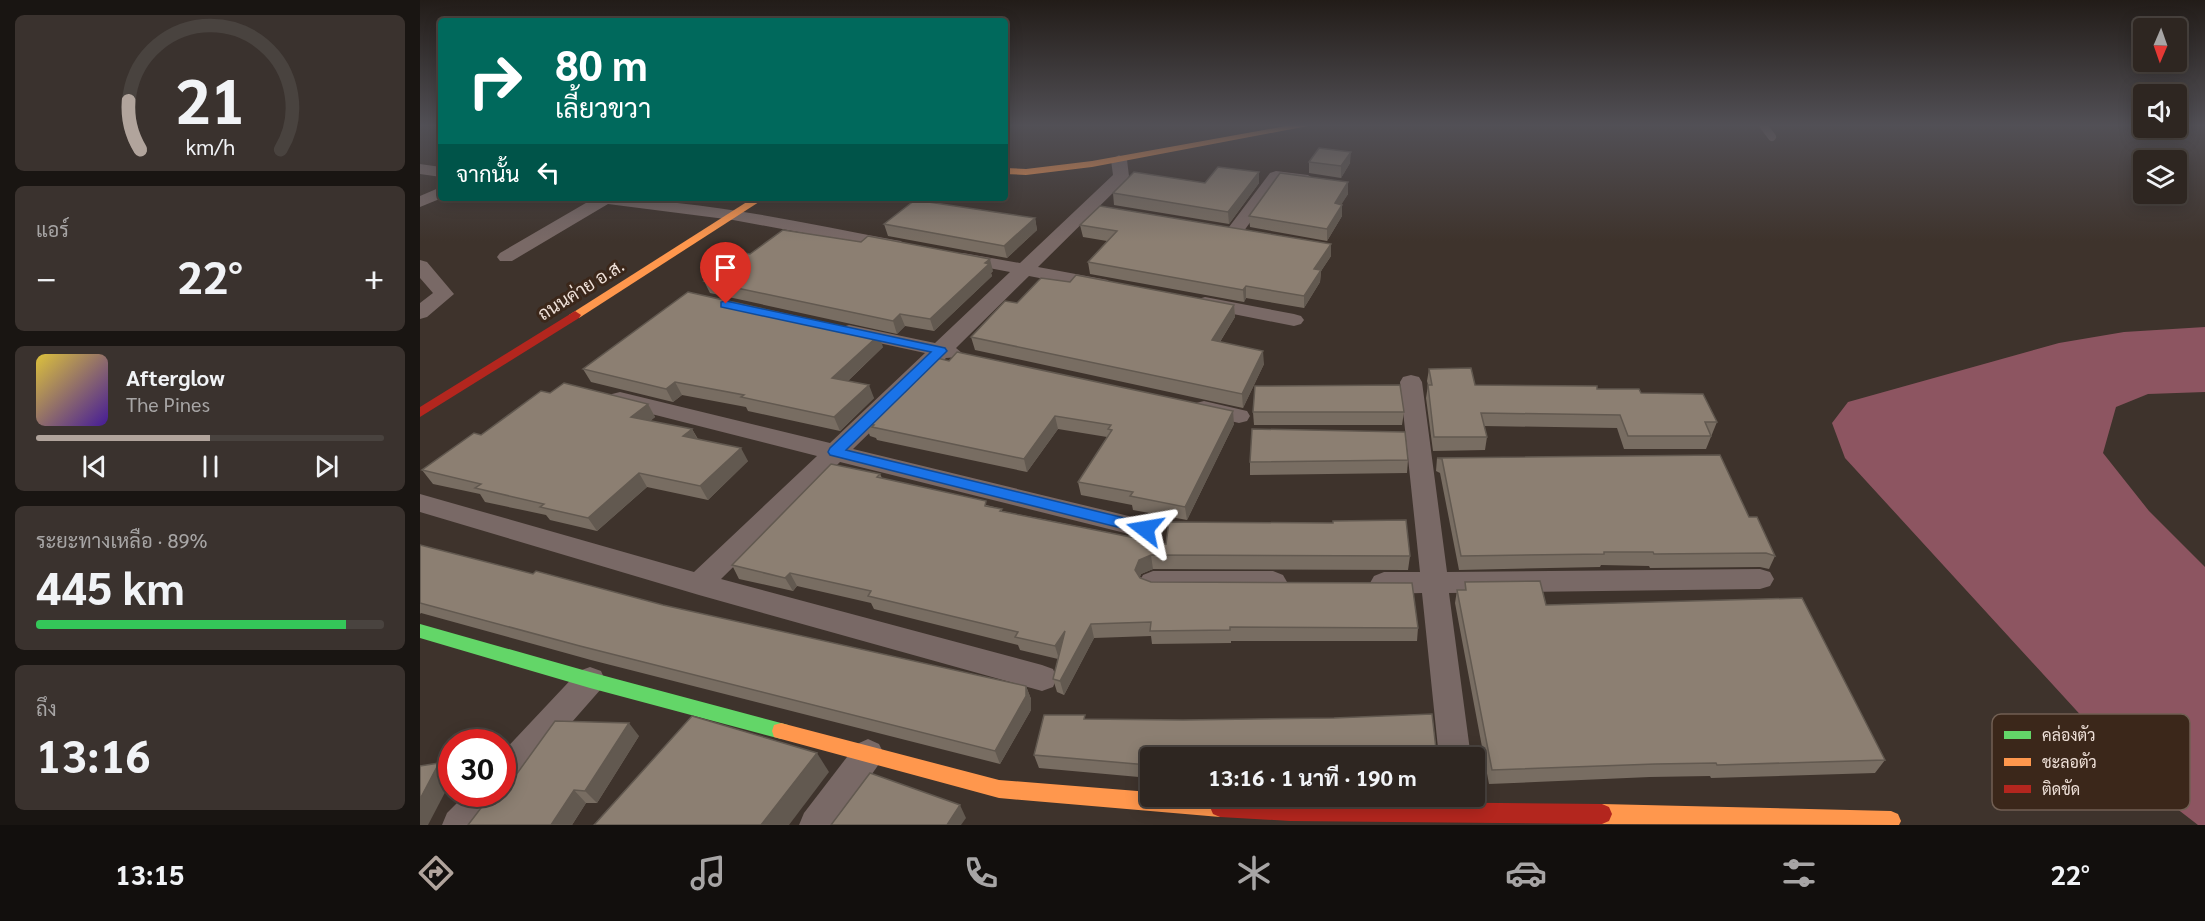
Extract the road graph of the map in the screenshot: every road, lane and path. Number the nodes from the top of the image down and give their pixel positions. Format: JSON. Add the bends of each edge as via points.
{"nodes":[{"id":1,"x":1092,"y":164,"type":"edge"},
{"id":2,"x":1119,"y":164,"type":"edge"},
{"id":3,"x":420,"y":169,"type":"edge"},
{"id":4,"x":1008,"y":171,"type":"edge"},
{"id":5,"x":438,"y":172,"type":"edge"},
{"id":6,"x":1320,"y":182,"type":"edge"},
{"id":7,"x":438,"y":193,"type":"edge"},
{"id":8,"x":597,"y":201,"type":"edge"},
{"id":9,"x":625,"y":201,"type":"edge"},
{"id":10,"x":755,"y":201,"type":"edge"},
{"id":11,"x":420,"y":202,"type":"edge"},
{"id":12,"x":1089,"y":208,"type":"junction"},
{"id":13,"x":1111,"y":212,"type":"edge"},
{"id":14,"x":733,"y":215,"type":"junction"},
{"id":15,"x":1213,"y":228,"type":"edge"},
{"id":16,"x":1235,"y":231,"type":"junction"},
{"id":17,"x":1256,"y":235,"type":"edge"},
{"id":18,"x":908,"y":248,"type":"edge"},
{"id":19,"x":943,"y":254,"type":"edge"},
{"id":20,"x":506,"y":257,"type":"dead end"},
{"id":21,"x":420,"y":266,"type":"edge"},
{"id":22,"x":1024,"y":269,"type":"junction"},
{"id":23,"x":1118,"y":287,"type":"edge"},
{"id":24,"x":1189,"y":300,"type":"edge"},
{"id":25,"x":420,"y":313,"type":"edge"},
{"id":26,"x":1294,"y":320,"type":"dead end"},
{"id":27,"x":828,"y":326,"type":"edge"},
{"id":28,"x":940,"y":351,"type":"junction"},
{"id":29,"x":975,"y":358,"type":"edge"},
{"id":30,"x":1410,"y":382,"type":"dead end"},
{"id":31,"x":604,"y":395,"type":"edge"},
{"id":32,"x":1182,"y":403,"type":"edge"},
{"id":33,"x":426,"y":404,"type":"edge"},
{"id":34,"x":1239,"y":416,"type":"dead end"},
{"id":35,"x":836,"y":452,"type":"junction"},
{"id":36,"x":420,"y":503,"type":"edge"},
{"id":37,"x":1145,"y":529,"type":"dead end"},
{"id":38,"x":1760,"y":579,"type":"dead end"},
{"id":39,"x":1154,"y":582,"type":"edge"},
{"id":40,"x":1294,"y":582,"type":"edge"},
{"id":41,"x":1364,"y":583,"type":"edge"},
{"id":42,"x":699,"y":584,"type":"junction"},
{"id":43,"x":1435,"y":584,"type":"junction"},
{"id":44,"x":420,"y":631,"type":"edge"},
{"id":45,"x":1042,"y":678,"type":"dead end"},
{"id":46,"x":590,"y":681,"type":"junction"},
{"id":47,"x":1454,"y":747,"type":"edge"},
{"id":48,"x":868,"y":754,"type":"junction"},
{"id":49,"x":516,"y":762,"type":"edge"},
{"id":50,"x":1485,"y":805,"type":"edge"},
{"id":51,"x":476,"y":807,"type":"edge"},
{"id":52,"x":1424,"y":807,"type":"edge"},
{"id":53,"x":1289,"y":818,"type":"edge"},
{"id":54,"x":1751,"y":821,"type":"edge"},
{"id":55,"x":1891,"y":821,"type":"dead end"},
{"id":56,"x":459,"y":825,"type":"edge"},
{"id":57,"x":816,"y":825,"type":"edge"}],
"edges":[{"from":1,"to":4,"type":"street"},
{"from":2,"to":12,"type":"street","via":[[1121,176]]},
{"from":3,"to":5,"type":"street"},
{"from":6,"to":16,"type":"street","via":[[1276,176]]},
{"from":7,"to":11,"type":"street"},
{"from":8,"to":20,"type":"street"},
{"from":9,"to":14,"type":"street"},
{"from":10,"to":14,"type":"street","name":"ถนนค่าย อ.ส."},
{"from":12,"to":13,"type":"street"},
{"from":12,"to":22,"type":"street"},
{"from":14,"to":18,"type":"street"},
{"from":14,"to":33,"type":"street","name":"ถนนค่าย อ.ส."},
{"from":15,"to":16,"type":"street"},
{"from":16,"to":17,"type":"street"},
{"from":19,"to":22,"type":"street"},
{"from":21,"to":25,"type":"street","via":[[444,294]]},
{"from":22,"to":23,"type":"street"},
{"from":22,"to":28,"type":"street"},
{"from":24,"to":26,"type":"street"},
{"from":27,"to":28,"type":"street"},
{"from":28,"to":29,"type":"street"},
{"from":28,"to":35,"type":"street"},
{"from":30,"to":43,"type":"street"},
{"from":31,"to":35,"type":"street"},
{"from":32,"to":34,"type":"street"},
{"from":35,"to":37,"type":"street"},
{"from":35,"to":42,"type":"street"},
{"from":36,"to":42,"type":"street"},
{"from":38,"to":43,"type":"street"},
{"from":39,"to":40,"type":"street"},
{"from":41,"to":43,"type":"street"},
{"from":42,"to":45,"type":"street"},
{"from":43,"to":47,"type":"street"},
{"from":44,"to":46,"type":"street"},
{"from":46,"to":48,"type":"street"},
{"from":46,"to":49,"type":"street"},
{"from":48,"to":53,"type":"street","via":[[999,789]]},
{"from":48,"to":57,"type":"street"},
{"from":50,"to":54,"type":"street"},
{"from":51,"to":56,"type":"street"},
{"from":52,"to":53,"type":"street"},
{"from":54,"to":55,"type":"street"}]}
